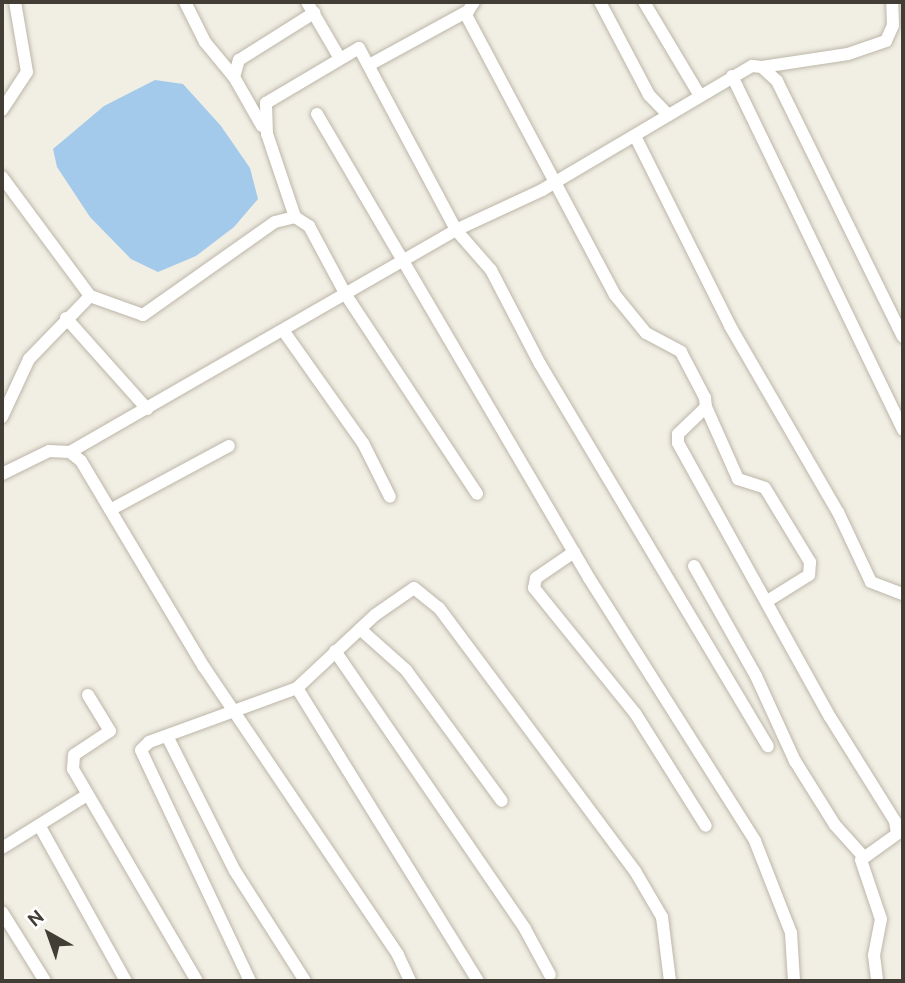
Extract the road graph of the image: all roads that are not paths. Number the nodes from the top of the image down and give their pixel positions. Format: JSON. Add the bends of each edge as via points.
{"nodes":[{"id":1,"x":15,"y":2,"type":"edge"},
{"id":2,"x":185,"y":2,"type":"edge"},
{"id":3,"x":307,"y":2,"type":"edge"},
{"id":4,"x":474,"y":2,"type":"edge"},
{"id":5,"x":600,"y":2,"type":"edge"},
{"id":6,"x":644,"y":2,"type":"edge"},
{"id":7,"x":892,"y":2,"type":"edge"},
{"id":8,"x":314,"y":13,"type":"junction"},
{"id":9,"x":465,"y":13,"type":"junction"},
{"id":10,"x":339,"y":57,"type":"junction"},
{"id":11,"x":371,"y":64,"type":"junction"},
{"id":12,"x":762,"y":67,"type":"junction"},
{"id":13,"x":732,"y":76,"type":"junction"},
{"id":14,"x":234,"y":77,"type":"junction"},
{"id":15,"x":700,"y":96,"type":"junction"},
{"id":16,"x":2,"y":110,"type":"edge"},
{"id":17,"x":317,"y":114,"type":"dead end"},
{"id":18,"x":668,"y":116,"type":"junction"},
{"id":19,"x":267,"y":134,"type":"junction"},
{"id":20,"x":635,"y":136,"type":"junction"},
{"id":21,"x":2,"y":177,"type":"edge"},
{"id":22,"x":557,"y":182,"type":"junction"},
{"id":23,"x":295,"y":217,"type":"junction"},
{"id":24,"x":456,"y":230,"type":"junction"},
{"id":25,"x":405,"y":261,"type":"junction"},
{"id":26,"x":346,"y":295,"type":"junction"},
{"id":27,"x":90,"y":296,"type":"junction"},
{"id":28,"x":66,"y":318,"type":"junction"},
{"id":29,"x":285,"y":333,"type":"junction"},
{"id":30,"x":903,"y":337,"type":"edge"},
{"id":31,"x":706,"y":407,"type":"junction"},
{"id":32,"x":3,"y":409,"type":"edge"},
{"id":33,"x":147,"y":409,"type":"junction"},
{"id":34,"x":903,"y":430,"type":"edge"},
{"id":35,"x":229,"y":446,"type":"dead end"},
{"id":36,"x":70,"y":452,"type":"junction"},
{"id":37,"x":2,"y":474,"type":"edge"},
{"id":38,"x":477,"y":494,"type":"dead end"},
{"id":39,"x":390,"y":497,"type":"dead end"},
{"id":40,"x":110,"y":510,"type":"junction"},
{"id":41,"x":574,"y":552,"type":"junction"},
{"id":42,"x":694,"y":566,"type":"dead end"},
{"id":43,"x":903,"y":594,"type":"edge"},
{"id":44,"x":769,"y":600,"type":"junction"},
{"id":45,"x":360,"y":629,"type":"junction"},
{"id":46,"x":335,"y":651,"type":"junction"},
{"id":47,"x":297,"y":688,"type":"junction"},
{"id":48,"x":88,"y":695,"type":"dead end"},
{"id":49,"x":238,"y":713,"type":"junction"},
{"id":50,"x":167,"y":736,"type":"junction"},
{"id":51,"x":768,"y":746,"type":"dead end"},
{"id":52,"x":87,"y":795,"type":"junction"},
{"id":53,"x":502,"y":802,"type":"dead end"},
{"id":54,"x":39,"y":825,"type":"junction"},
{"id":55,"x":706,"y":826,"type":"dead end"},
{"id":56,"x":900,"y":832,"type":"edge"},
{"id":57,"x":2,"y":848,"type":"edge"},
{"id":58,"x":863,"y":856,"type":"junction"},
{"id":59,"x":2,"y":912,"type":"edge"},
{"id":60,"x":550,"y":975,"type":"dead end"},
{"id":61,"x":45,"y":981,"type":"edge"},
{"id":62,"x":126,"y":981,"type":"edge"},
{"id":63,"x":197,"y":981,"type":"edge"},
{"id":64,"x":250,"y":981,"type":"edge"},
{"id":65,"x":305,"y":981,"type":"edge"},
{"id":66,"x":410,"y":981,"type":"edge"},
{"id":67,"x":478,"y":981,"type":"edge"},
{"id":68,"x":670,"y":981,"type":"edge"},
{"id":69,"x":794,"y":981,"type":"edge"},
{"id":70,"x":877,"y":981,"type":"edge"}],
"edges":[{"from":1,"to":16,"type":"street","via":[[27,72]]},
{"from":2,"to":14,"type":"street","via":[[205,41]]},
{"from":3,"to":8,"type":"street"},
{"from":4,"to":9,"type":"street"},
{"from":5,"to":18,"type":"street","via":[[649,94]]},
{"from":6,"to":15,"type":"street"},
{"from":7,"to":12,"type":"street","via":[[893,25],[886,41],[848,54]]},
{"from":8,"to":10,"type":"street"},
{"from":8,"to":14,"type":"street","via":[[247,53]]},
{"from":9,"to":11,"type":"street"},
{"from":9,"to":22,"type":"street"},
{"from":10,"to":11,"type":"street","via":[[359,48]]},
{"from":10,"to":19,"type":"street","via":[[272,96],[263,112]]},
{"from":11,"to":24,"type":"street"},
{"from":12,"to":13,"type":"street"},
{"from":12,"to":30,"type":"street","via":[[794,114]]},
{"from":13,"to":15,"type":"street"},
{"from":13,"to":34,"type":"street"},
{"from":14,"to":19,"type":"street"},
{"from":15,"to":18,"type":"street"},
{"from":17,"to":25,"type":"street"},
{"from":18,"to":20,"type":"street"},
{"from":19,"to":23,"type":"street"},
{"from":20,"to":22,"type":"street"},
{"from":20,"to":43,"type":"street","via":[[730,326],[838,512],[871,582]]},
{"from":21,"to":27,"type":"street"},
{"from":22,"to":24,"type":"street"},
{"from":22,"to":31,"type":"street","via":[[615,295],[646,333],[681,352]]},
{"from":23,"to":26,"type":"street","via":[[309,226]]},
{"from":23,"to":27,"type":"street","via":[[275,222],[143,315]]},
{"from":24,"to":25,"type":"street"},
{"from":24,"to":51,"type":"street","via":[[491,270],[554,387]]},
{"from":25,"to":26,"type":"street"},
{"from":25,"to":41,"type":"street"},
{"from":26,"to":29,"type":"street"},
{"from":26,"to":38,"type":"street"},
{"from":27,"to":28,"type":"street"},
{"from":28,"to":32,"type":"street","via":[[29,359]]},
{"from":28,"to":33,"type":"street"},
{"from":29,"to":33,"type":"street"},
{"from":29,"to":39,"type":"street","via":[[363,443]]},
{"from":31,"to":44,"type":"street","via":[[678,434],[678,443]]},
{"from":31,"to":44,"type":"street","via":[[738,479],[765,488],[810,562],[809,575]]},
{"from":33,"to":36,"type":"street"},
{"from":35,"to":40,"type":"street"},
{"from":36,"to":37,"type":"street","via":[[49,451]]},
{"from":36,"to":40,"type":"street"},
{"from":40,"to":49,"type":"street"},
{"from":41,"to":55,"type":"street","via":[[536,578],[534,589],[635,713]]},
{"from":41,"to":69,"type":"street","via":[[755,841],[791,933]]},
{"from":42,"to":58,"type":"street","via":[[756,676],[794,761],[835,824]]},
{"from":44,"to":56,"type":"street"},
{"from":45,"to":46,"type":"street"},
{"from":45,"to":53,"type":"street","via":[[405,670]]},
{"from":45,"to":68,"type":"street","via":[[414,588],[439,608],[635,871],[662,916]]},
{"from":46,"to":47,"type":"street"},
{"from":46,"to":60,"type":"street","via":[[525,929]]},
{"from":47,"to":49,"type":"street"},
{"from":47,"to":67,"type":"street"},
{"from":48,"to":52,"type":"street","via":[[110,731],[71,762]]},
{"from":49,"to":50,"type":"street"},
{"from":49,"to":66,"type":"street","via":[[398,954]]},
{"from":50,"to":64,"type":"street","via":[[141,750],[143,760]]},
{"from":50,"to":65,"type":"street","via":[[229,859]]},
{"from":52,"to":54,"type":"street"},
{"from":52,"to":63,"type":"street"},
{"from":54,"to":57,"type":"street"},
{"from":54,"to":62,"type":"street"},
{"from":56,"to":58,"type":"street"},
{"from":58,"to":70,"type":"street","via":[[881,919],[874,955]]},
{"from":59,"to":61,"type":"street"}]}
